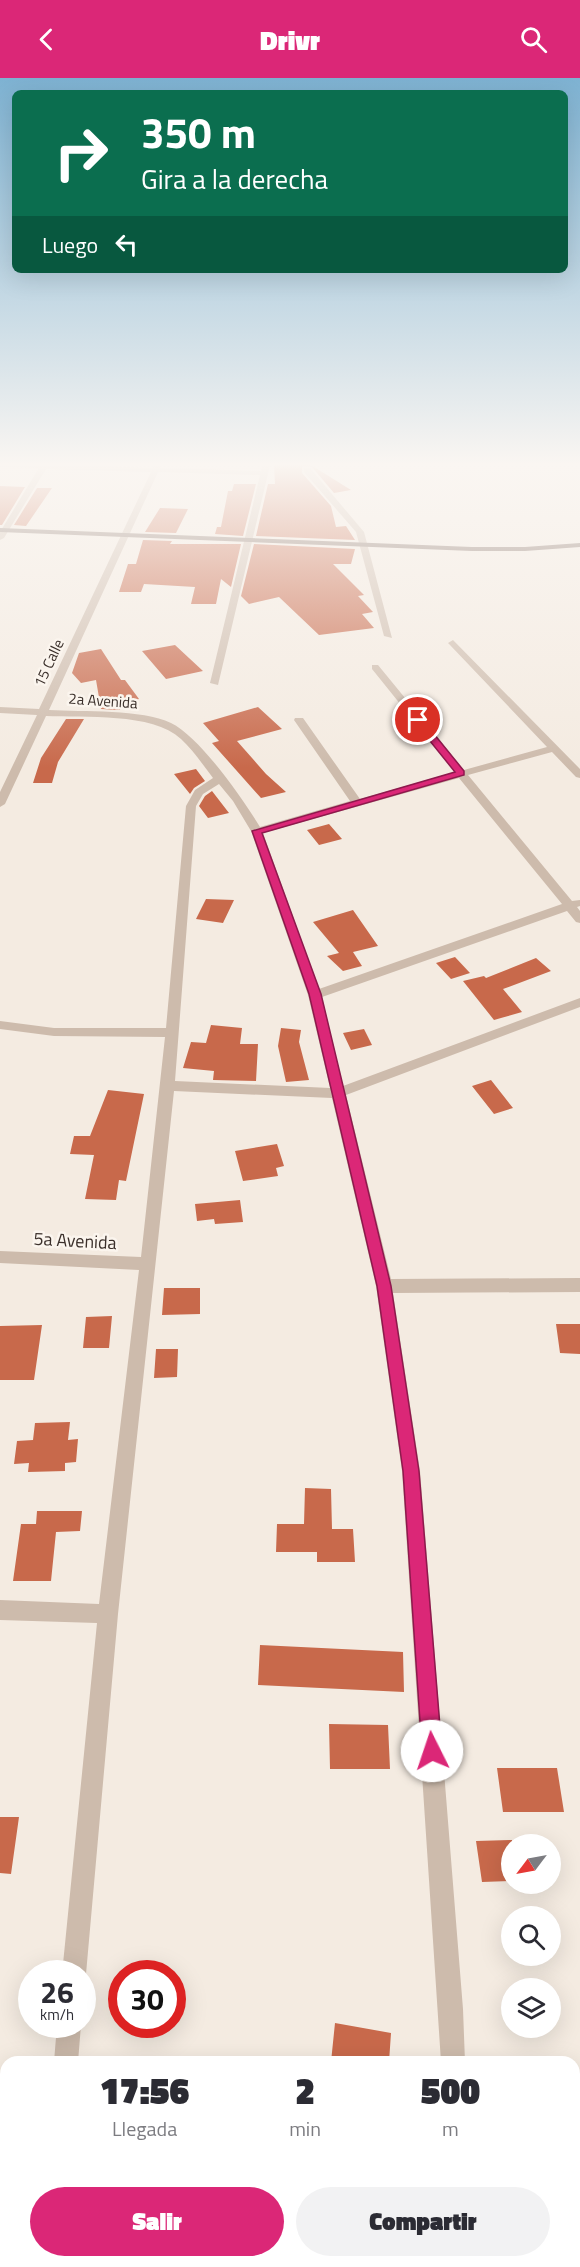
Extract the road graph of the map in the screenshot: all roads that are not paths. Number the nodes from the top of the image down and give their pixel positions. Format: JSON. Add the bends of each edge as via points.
{"nodes":[{"id":1,"x":112,"y":563,"type":"edge"},
{"id":2,"x":242,"y":563,"type":"edge"},
{"id":3,"x":369,"y":563,"type":"edge"},
{"id":4,"x":389,"y":636,"type":"dead end"},
{"id":5,"x":453,"y":643,"type":"dead end"},
{"id":6,"x":375,"y":667,"type":"dead end"},
{"id":7,"x":215,"y":683,"type":"dead end"},
{"id":8,"x":0,"y":710,"type":"edge"},
{"id":9,"x":43,"y":712,"type":"junction"},
{"id":10,"x":299,"y":720,"type":"dead end"},
{"id":11,"x":553,"y":748,"type":"junction"},
{"id":12,"x":461,"y":773,"type":"junction"},
{"id":13,"x":580,"y":774,"type":"edge"},
{"id":14,"x":220,"y":778,"type":"junction"},
{"id":15,"x":357,"y":803,"type":"junction"},
{"id":16,"x":0,"y":804,"type":"edge"},
{"id":17,"x":257,"y":831,"type":"junction"},
{"id":18,"x":575,"y":904,"type":"edge"},
{"id":19,"x":580,"y":919,"type":"edge"},
{"id":20,"x":315,"y":994,"type":"junction"},
{"id":21,"x":580,"y":1002,"type":"edge"},
{"id":22,"x":0,"y":1025,"type":"edge"},
{"id":23,"x":173,"y":1033,"type":"junction"},
{"id":24,"x":168,"y":1086,"type":"junction"},
{"id":25,"x":338,"y":1093,"type":"junction"},
{"id":26,"x":0,"y":1257,"type":"edge"},
{"id":27,"x":148,"y":1264,"type":"junction"},
{"id":28,"x":384,"y":1286,"type":"junction"},
{"id":29,"x":580,"y":1286,"type":"edge"},
{"id":30,"x":0,"y":1610,"type":"edge"},
{"id":31,"x":108,"y":1614,"type":"junction"},
{"id":32,"x":75,"y":1960,"type":"edge"},
{"id":33,"x":68,"y":2038,"type":"edge"},
{"id":34,"x":66,"y":2056,"type":"edge"},
{"id":35,"x":453,"y":2056,"type":"edge"}],
"edges":[{"from":1,"to":9,"type":"street","name":"15 Calle"},
{"from":2,"to":7,"type":"street"},
{"from":3,"to":4,"type":"street"},
{"from":5,"to":11,"type":"street"},
{"from":6,"to":12,"type":"street"},
{"from":8,"to":9,"type":"street","name":"2a Avenida"},
{"from":9,"to":14,"type":"street","name":"2a Avenida","via":[[143,718],[167,724],[184,735]]},
{"from":9,"to":16,"type":"street","name":"15 Calle"},
{"from":10,"to":15,"type":"street"},
{"from":11,"to":12,"type":"street"},
{"from":11,"to":13,"type":"street"},
{"from":12,"to":15,"type":"street"},
{"from":12,"to":18,"type":"street"},
{"from":14,"to":17,"type":"street"},
{"from":14,"to":23,"type":"street","via":[[199,792],[191,806]]},
{"from":15,"to":17,"type":"street"},
{"from":17,"to":20,"type":"street"},
{"from":18,"to":19,"type":"street"},
{"from":18,"to":20,"type":"street"},
{"from":20,"to":25,"type":"street"},
{"from":21,"to":25,"type":"street"},
{"from":22,"to":23,"type":"street","via":[[54,1032]]},
{"from":23,"to":24,"type":"street"},
{"from":24,"to":25,"type":"street"},
{"from":24,"to":27,"type":"street"},
{"from":25,"to":28,"type":"street"},
{"from":26,"to":27,"type":"street","name":"5a Avenida"},
{"from":27,"to":31,"type":"street"},
{"from":28,"to":29,"type":"street"},
{"from":28,"to":35,"type":"street","via":[[411,1471]]},
{"from":30,"to":31,"type":"street"},
{"from":31,"to":32,"type":"street"},
{"from":33,"to":34,"type":"street"}]}
